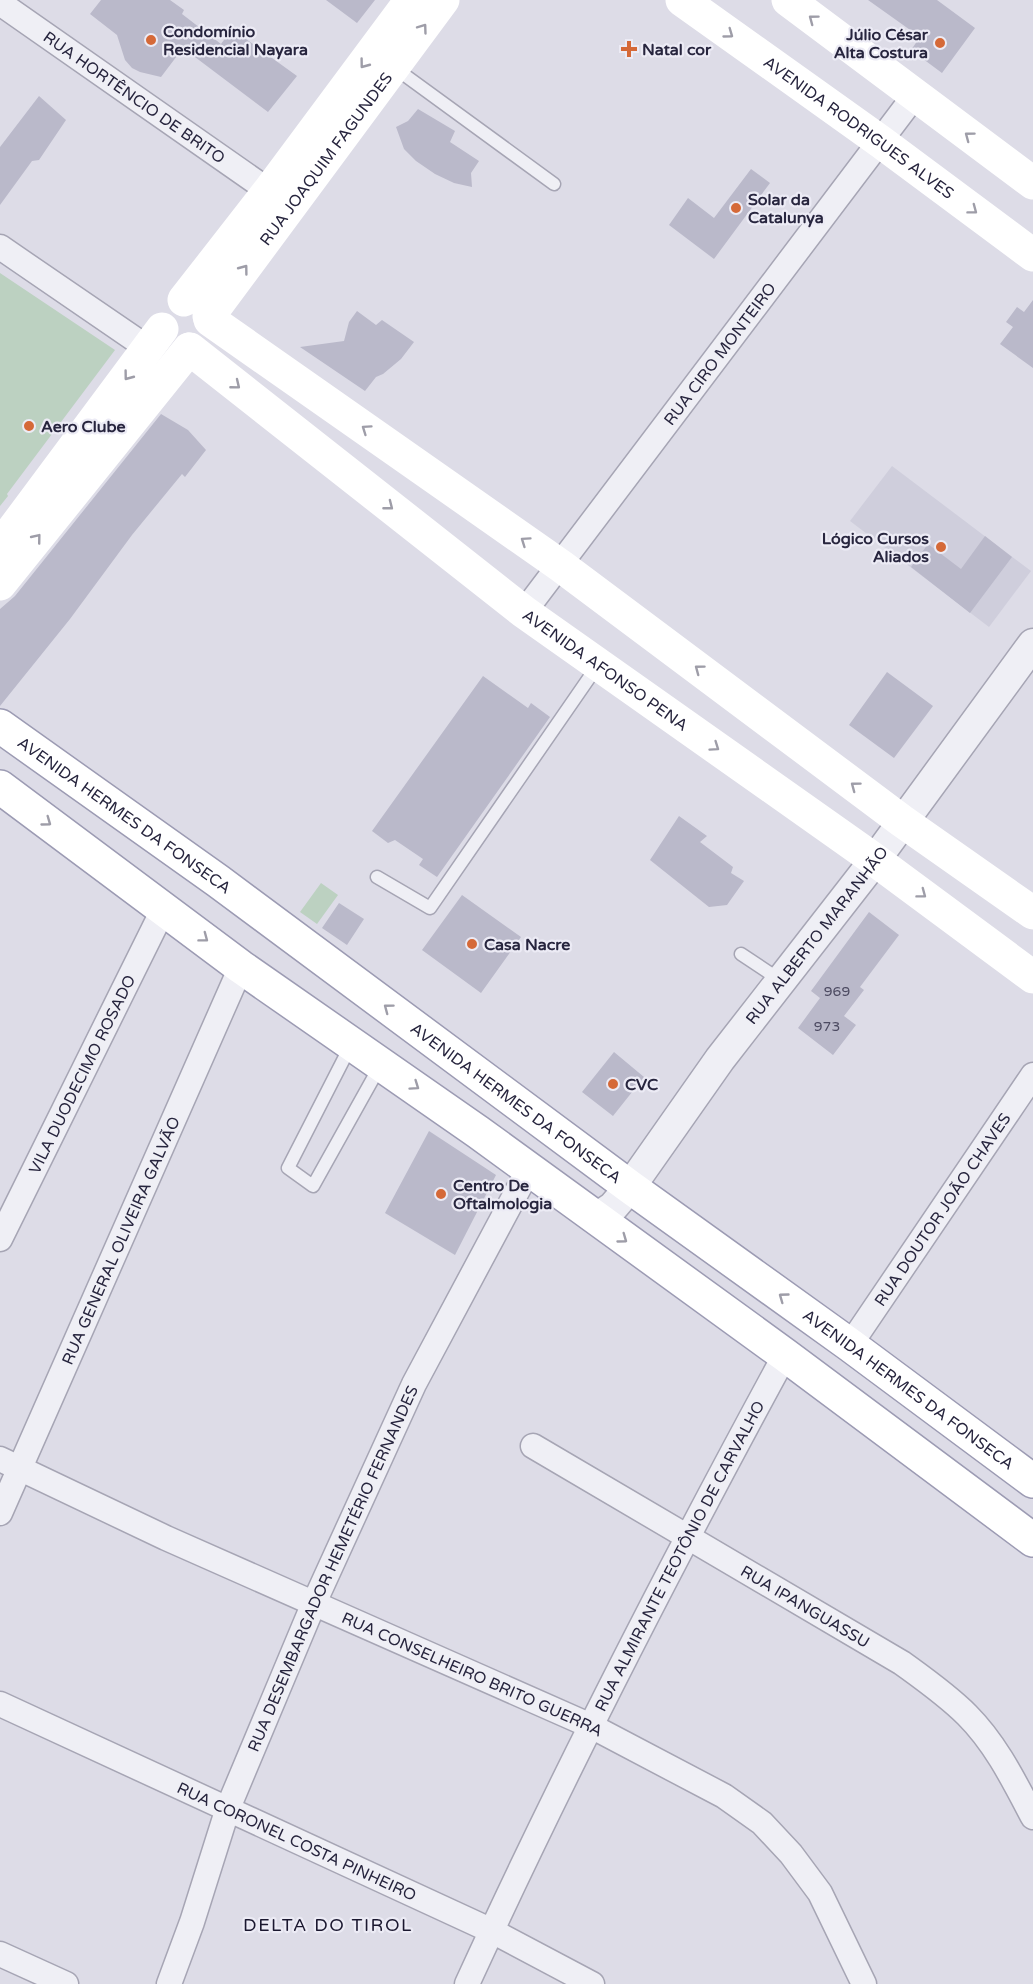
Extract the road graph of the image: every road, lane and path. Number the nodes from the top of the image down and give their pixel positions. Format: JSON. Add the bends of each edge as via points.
{"nodes":[{"id":1,"x":411,"y":0,"type":"edge"},
{"id":2,"x":443,"y":0,"type":"edge"},
{"id":3,"x":682,"y":0,"type":"edge"},
{"id":4,"x":788,"y":0,"type":"edge"},
{"id":5,"x":0,"y":3,"type":"edge"},
{"id":6,"x":394,"y":68,"type":"junction"},
{"id":7,"x":915,"y":96,"type":"junction"},
{"id":8,"x":881,"y":142,"type":"junction"},
{"id":9,"x":1033,"y":183,"type":"edge"},
{"id":10,"x":554,"y":184,"type":"dead end"},
{"id":11,"x":269,"y":191,"type":"junction"},
{"id":12,"x":0,"y":247,"type":"edge"},
{"id":13,"x":1033,"y":255,"type":"edge"},
{"id":14,"x":201,"y":312,"type":"junction"},
{"id":15,"x":155,"y":339,"type":"junction"},
{"id":16,"x":189,"y":349,"type":"junction"},
{"id":17,"x":0,"y":546,"type":"edge"},
{"id":18,"x":561,"y":566,"type":"junction"},
{"id":19,"x":0,"y":584,"type":"edge"},
{"id":20,"x":525,"y":612,"type":"junction"},
{"id":21,"x":1033,"y":644,"type":"edge"},
{"id":22,"x":598,"y":664,"type":"junction"},
{"id":23,"x":0,"y":726,"type":"edge"},
{"id":24,"x":0,"y":787,"type":"edge"},
{"id":25,"x":902,"y":821,"type":"junction"},
{"id":26,"x":875,"y":860,"type":"junction"},
{"id":27,"x":376,"y":877,"type":"dead end"},
{"id":28,"x":165,"y":908,"type":"junction"},
{"id":29,"x":1033,"y":913,"type":"edge"},
{"id":30,"x":741,"y":954,"type":"dead end"},
{"id":31,"x":242,"y":967,"type":"junction"},
{"id":32,"x":1033,"y":976,"type":"edge"},
{"id":33,"x":781,"y":981,"type":"junction"},
{"id":34,"x":352,"y":1042,"type":"junction"},
{"id":35,"x":382,"y":1063,"type":"junction"},
{"id":36,"x":1033,"y":1075,"type":"edge"},
{"id":37,"x":530,"y":1169,"type":"junction"},
{"id":38,"x":630,"y":1186,"type":"junction"},
{"id":39,"x":592,"y":1216,"type":"junction"},
{"id":40,"x":0,"y":1239,"type":"edge"},
{"id":41,"x":850,"y":1345,"type":"junction"},
{"id":42,"x":785,"y":1355,"type":"junction"},
{"id":43,"x":533,"y":1446,"type":"dead end"},
{"id":44,"x":9,"y":1463,"type":"edge"},
{"id":45,"x":1033,"y":1480,"type":"edge"},
{"id":46,"x":0,"y":1513,"type":"edge"},
{"id":47,"x":686,"y":1536,"type":"junction"},
{"id":48,"x":1033,"y":1540,"type":"edge"},
{"id":49,"x":314,"y":1603,"type":"junction"},
{"id":50,"x":0,"y":1704,"type":"edge"},
{"id":51,"x":591,"y":1726,"type":"junction"},
{"id":52,"x":228,"y":1808,"type":"junction"},
{"id":53,"x":1033,"y":1817,"type":"edge"},
{"id":54,"x":492,"y":1931,"type":"junction"},
{"id":55,"x":0,"y":1954,"type":"edge"},
{"id":56,"x":66,"y":1984,"type":"edge"},
{"id":57,"x":169,"y":1984,"type":"edge"},
{"id":58,"x":467,"y":1984,"type":"edge"},
{"id":59,"x":592,"y":1984,"type":"edge"},
{"id":60,"x":864,"y":1984,"type":"edge"}],
"edges":[{"from":1,"to":11,"type":"main road","name":"RUA JOAQUIM FAGUNDES","one_way":true},
{"from":6,"to":2,"type":"main road","name":"RUA JOAQUIM FAGUNDES","one_way":true},
{"from":3,"to":8,"type":"main road","name":"AVENIDA RODRIGUES ALVES","one_way":true},
{"from":7,"to":4,"type":"main road","one_way":true},
{"from":5,"to":11,"type":"street","name":"RUA HORTÊNCIO DE BRITO"},
{"from":6,"to":10,"type":"lane"},
{"from":14,"to":6,"type":"main road","name":"RUA JOAQUIM FAGUNDES","one_way":true},
{"from":7,"to":8,"type":"street","name":"RUA CIRO MONTEIRO"},
{"from":9,"to":7,"type":"main road","one_way":true},
{"from":8,"to":13,"type":"main road","name":"AVENIDA RODRIGUES ALVES","one_way":true},
{"from":8,"to":18,"type":"street","name":"RUA CIRO MONTEIRO"},
{"from":11,"to":14,"type":"main road","name":"RUA JOAQUIM FAGUNDES"},
{"from":12,"to":15,"type":"street"},
{"from":14,"to":15,"type":"main road","via":[[176,302],[165,313]]},
{"from":14,"to":16,"type":"main road","via":[[211,326],[204,342]]},
{"from":18,"to":14,"type":"main road","one_way":true},
{"from":15,"to":16,"type":"main road"},
{"from":15,"to":17,"type":"main road","one_way":true},
{"from":19,"to":16,"type":"main road","one_way":true},
{"from":16,"to":20,"type":"main road","name":"AVENIDA AFONSO PENA","one_way":true},
{"from":18,"to":20,"type":"street","name":"RUA CIRO MONTEIRO"},
{"from":25,"to":18,"type":"main road","one_way":true},
{"from":20,"to":22,"type":"main road","name":"AVENIDA AFONSO PENA"},
{"from":21,"to":25,"type":"street","name":"RUA ALBERTO MARANHÃO"},
{"from":22,"to":26,"type":"main road","name":"AVENIDA AFONSO PENA","one_way":true},
{"from":22,"to":27,"type":"lane","via":[[429,908]]},
{"from":38,"to":23,"type":"main road","name":"AVENIDA HERMES DA FONSECA","one_way":true,"via":[[218,881]]},
{"from":24,"to":28,"type":"main road","one_way":true},
{"from":25,"to":26,"type":"street","name":"RUA ALBERTO MARANHÃO"},
{"from":25,"to":29,"type":"main road"},
{"from":26,"to":32,"type":"main road","name":"AVENIDA AFONSO PENA","one_way":true},
{"from":26,"to":33,"type":"street","name":"RUA ALBERTO MARANHÃO"},
{"from":28,"to":31,"type":"main road","one_way":true},
{"from":28,"to":40,"type":"street","name":"VILA DUODECIMO ROSADO"},
{"from":30,"to":33,"type":"lane"},
{"from":31,"to":34,"type":"main road"},
{"from":31,"to":44,"type":"street","name":"RUA GENERAL OLIVEIRA GALVÃO"},
{"from":33,"to":38,"type":"street","name":"RUA ALBERTO MARANHÃO"},
{"from":34,"to":35,"type":"main road"},
{"from":34,"to":35,"type":"lane","via":[[288,1168],[313,1186]]},
{"from":35,"to":37,"type":"main road","one_way":true},
{"from":36,"to":41,"type":"street","name":"RUA DOUTOR JOÃO CHAVES"},
{"from":37,"to":39,"type":"main road"},
{"from":37,"to":49,"type":"street","name":"RUA DESEMBARGADOR HEMETÉRIO FERNANDES","via":[[414,1384]]},
{"from":38,"to":39,"type":"street","name":"RUA ALBERTO MARANHÃO","via":[[613,1207]]},
{"from":41,"to":38,"type":"main road","name":"AVENIDA HERMES DA FONSECA","one_way":true},
{"from":39,"to":42,"type":"main road","one_way":true},
{"from":41,"to":45,"type":"main road","name":"AVENIDA HERMES DA FONSECA"},
{"from":42,"to":47,"type":"street","name":"RUA ALMIRANTE TEOTÔNIO DE CARVALHO"},
{"from":42,"to":48,"type":"main road"},
{"from":43,"to":47,"type":"street","name":"RUA IPANGUASSU"},
{"from":44,"to":46,"type":"street","name":"RUA GENERAL OLIVEIRA GALVÃO"},
{"from":44,"to":49,"type":"street","name":"RUA CONSELHEIRO BRITO GUERRA"},
{"from":47,"to":51,"type":"street","name":"RUA ALMIRANTE TEOTÔNIO DE CARVALHO"},
{"from":47,"to":53,"type":"street","name":"RUA IPANGUASSU","via":[[902,1663],[946,1696],[992,1745]]},
{"from":49,"to":51,"type":"street","name":"RUA CONSELHEIRO BRITO GUERRA"},
{"from":49,"to":52,"type":"street","name":"RUA DESEMBARGADOR HEMETÉRIO FERNANDES"},
{"from":50,"to":52,"type":"street","name":"RUA CORONEL COSTA PINHEIRO"},
{"from":51,"to":54,"type":"street","name":"RUA ALMIRANTE TEOTÔNIO DE CARVALHO"},
{"from":51,"to":60,"type":"street","name":"RUA CONSELHEIRO BRITO GUERRA","via":[[724,1797],[762,1823],[792,1854],[820,1893]]},
{"from":52,"to":54,"type":"street","name":"RUA CORONEL COSTA PINHEIRO"},
{"from":52,"to":57,"type":"street","name":"RUA DESEMBARGADOR HEMETÉRIO FERNANDES"},
{"from":54,"to":58,"type":"street","name":"RUA ALMIRANTE TEOTÔNIO DE CARVALHO"},
{"from":54,"to":59,"type":"street","name":"RUA CORONEL COSTA PINHEIRO"},
{"from":55,"to":56,"type":"street"}]}
